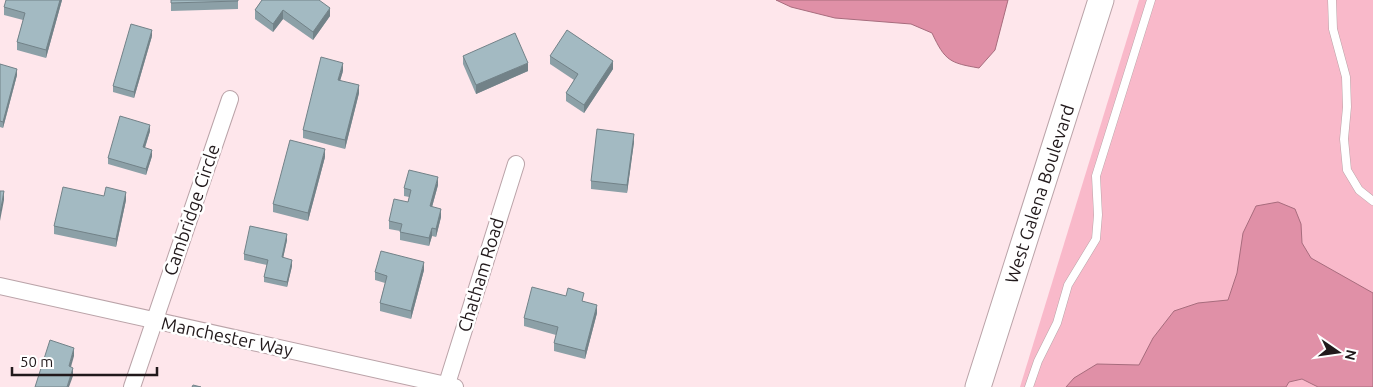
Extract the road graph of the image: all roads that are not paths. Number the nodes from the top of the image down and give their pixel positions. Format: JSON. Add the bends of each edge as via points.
{"nodes":[{"id":1,"x":1100,"y":0,"type":"edge"},
{"id":2,"x":1151,"y":0,"type":"edge"},
{"id":3,"x":1332,"y":0,"type":"edge"},
{"id":4,"x":230,"y":99,"type":"dead end"},
{"id":5,"x":516,"y":164,"type":"dead end"},
{"id":6,"x":1373,"y":201,"type":"edge"},
{"id":7,"x":0,"y":286,"type":"edge"},
{"id":8,"x":154,"y":321,"type":"junction"},
{"id":9,"x":449,"y":386,"type":"edge"},
{"id":10,"x":132,"y":387,"type":"edge"},
{"id":11,"x":978,"y":387,"type":"edge"},
{"id":12,"x":1029,"y":387,"type":"edge"}],
"edges":[{"from":1,"to":11,"type":"main road","name":"West Galena Boulevard"},
{"from":2,"to":12,"type":"lane","via":[[1096,176],[1096,239],[1068,285],[1057,323]]},
{"from":3,"to":6,"type":"lane","via":[[1333,29],[1346,77],[1348,107],[1344,139],[1347,170],[1359,190]]},
{"from":4,"to":8,"type":"street","name":"Cambridge Circle"},
{"from":5,"to":9,"type":"street","name":"Chatham Road"},
{"from":7,"to":8,"type":"street","name":"Manchester Way"},
{"from":8,"to":9,"type":"street","name":"Manchester Way"},
{"from":8,"to":10,"type":"street","name":"Cambridge Circle"}]}
